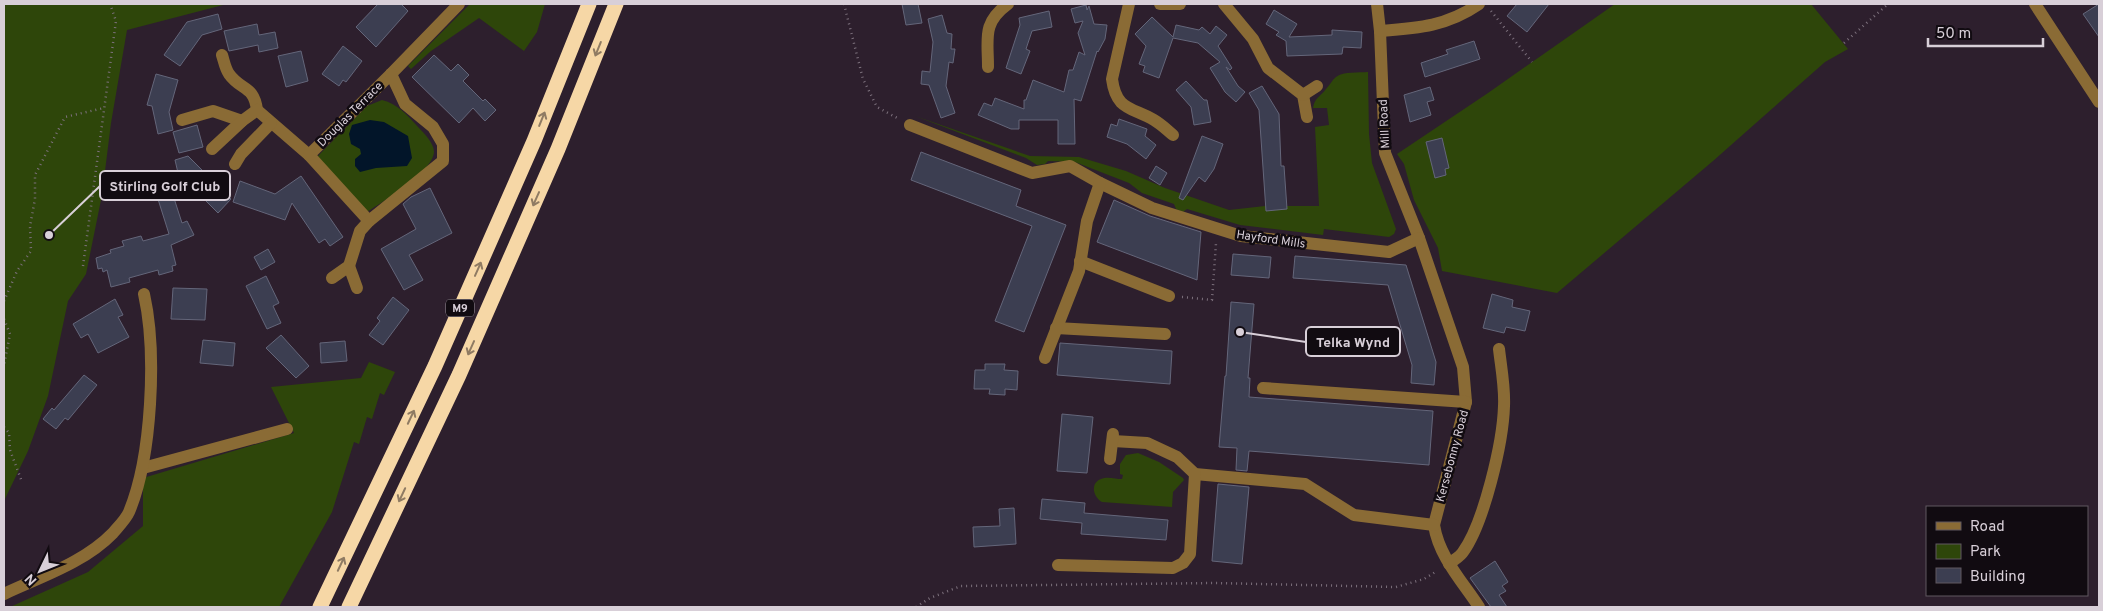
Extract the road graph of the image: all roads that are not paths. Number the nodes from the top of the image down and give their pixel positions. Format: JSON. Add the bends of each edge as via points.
{"nodes":[{"id":1,"x":459,"y":4,"type":"edge"},
{"id":2,"x":589,"y":4,"type":"edge"},
{"id":3,"x":616,"y":4,"type":"edge"},
{"id":4,"x":1008,"y":4,"type":"edge"},
{"id":5,"x":1129,"y":4,"type":"edge"},
{"id":6,"x":1160,"y":4,"type":"edge"},
{"id":7,"x":1180,"y":4,"type":"edge"},
{"id":8,"x":1224,"y":4,"type":"edge"},
{"id":9,"x":1377,"y":4,"type":"edge"},
{"id":10,"x":1479,"y":4,"type":"edge"},
{"id":11,"x":2035,"y":4,"type":"edge"},
{"id":12,"x":1380,"y":31,"type":"junction"},
{"id":13,"x":222,"y":54,"type":"dead end"},
{"id":14,"x":988,"y":67,"type":"dead end"},
{"id":15,"x":391,"y":74,"type":"junction"},
{"id":16,"x":1318,"y":86,"type":"dead end"},
{"id":17,"x":1303,"y":95,"type":"junction"},
{"id":18,"x":2099,"y":102,"type":"edge"},
{"id":19,"x":257,"y":110,"type":"junction"},
{"id":20,"x":1308,"y":118,"type":"dead end"},
{"id":21,"x":182,"y":120,"type":"dead end"},
{"id":22,"x":242,"y":121,"type":"junction"},
{"id":23,"x":271,"y":123,"type":"junction"},
{"id":24,"x":910,"y":125,"type":"road end"},
{"id":25,"x":1173,"y":135,"type":"dead end"},
{"id":26,"x":212,"y":149,"type":"dead end"},
{"id":27,"x":309,"y":155,"type":"junction"},
{"id":28,"x":235,"y":164,"type":"dead end"},
{"id":29,"x":1100,"y":183,"type":"junction"},
{"id":30,"x":369,"y":221,"type":"junction"},
{"id":31,"x":1419,"y":238,"type":"junction"},
{"id":32,"x":1080,"y":261,"type":"junction"},
{"id":33,"x":349,"y":266,"type":"junction"},
{"id":34,"x":332,"y":278,"type":"dead end"},
{"id":35,"x":357,"y":288,"type":"dead end"},
{"id":36,"x":144,"y":294,"type":"dead end"},
{"id":37,"x":1169,"y":296,"type":"road end"},
{"id":38,"x":1056,"y":328,"type":"junction"},
{"id":39,"x":1165,"y":334,"type":"dead end"},
{"id":40,"x":1499,"y":349,"type":"dead end"},
{"id":41,"x":1045,"y":358,"type":"dead end"},
{"id":42,"x":1263,"y":388,"type":"dead end"},
{"id":43,"x":1466,"y":402,"type":"junction"},
{"id":44,"x":287,"y":430,"type":"dead end"},
{"id":45,"x":1110,"y":459,"type":"dead end"},
{"id":46,"x":143,"y":468,"type":"junction"},
{"id":47,"x":1195,"y":474,"type":"junction"},
{"id":48,"x":1434,"y":525,"type":"junction"},
{"id":49,"x":1449,"y":564,"type":"junction"},
{"id":50,"x":1058,"y":565,"type":"dead end"},
{"id":51,"x":4,"y":594,"type":"edge"},
{"id":52,"x":320,"y":607,"type":"edge"},
{"id":53,"x":349,"y":607,"type":"edge"},
{"id":54,"x":1479,"y":607,"type":"edge"}],
"edges":[{"from":1,"to":15,"type":"street","name":"Douglas Terrace"},
{"from":52,"to":2,"type":"highway","number":"M9","one_way":true,"via":[[435,366],[534,140]]},
{"from":3,"to":53,"type":"highway","number":"M9","one_way":true,"via":[[558,149],[459,375]]},
{"from":4,"to":14,"type":"street","via":[[998,11],[988,27]]},
{"from":5,"to":25,"type":"street","via":[[1112,79],[1113,91],[1119,102],[1156,121]]},
{"from":6,"to":7,"type":"street"},
{"from":8,"to":17,"type":"street","via":[[1253,39],[1268,68]]},
{"from":9,"to":12,"type":"street","name":"Mill Road"},
{"from":10,"to":12,"type":"street","via":[[1461,16],[1438,23]]},
{"from":11,"to":18,"type":"street"},
{"from":12,"to":31,"type":"street","name":"Mill Road","via":[[1385,153]]},
{"from":13,"to":19,"type":"street","via":[[229,75],[250,91],[256,99]]},
{"from":15,"to":27,"type":"street","name":"Douglas Terrace"},
{"from":15,"to":30,"type":"street","name":"Douglas Terrace","via":[[406,104],[433,127],[444,144],[443,161]]},
{"from":16,"to":17,"type":"street"},
{"from":17,"to":20,"type":"street"},
{"from":19,"to":22,"type":"street"},
{"from":19,"to":23,"type":"street","name":"Douglas Terrace"},
{"from":21,"to":22,"type":"street","via":[[213,111]]},
{"from":22,"to":26,"type":"street"},
{"from":23,"to":27,"type":"street","name":"Douglas Terrace"},
{"from":23,"to":28,"type":"street"},
{"from":24,"to":29,"type":"street","name":"Hayford Mills","via":[[1032,173],[1070,166]]},
{"from":27,"to":30,"type":"street","name":"Douglas Terrace"},
{"from":29,"to":31,"type":"street","name":"Hayford Mills","via":[[1152,208],[1241,236],[1389,252]]},
{"from":29,"to":32,"type":"street","via":[[1087,221]]},
{"from":30,"to":33,"type":"street","name":"Douglas Terrace","via":[[360,231]]},
{"from":31,"to":43,"type":"street","name":"Kersebonny Road","via":[[1463,367]]},
{"from":32,"to":37,"type":"street"},
{"from":32,"to":38,"type":"street"},
{"from":33,"to":34,"type":"street"},
{"from":33,"to":35,"type":"street"},
{"from":36,"to":46,"type":"street","via":[[151,340],[151,386]]},
{"from":38,"to":39,"type":"street"},
{"from":38,"to":41,"type":"street"},
{"from":40,"to":49,"type":"street","via":[[1504,406],[1498,447],[1473,536],[1462,554]]},
{"from":42,"to":43,"type":"street"},
{"from":43,"to":48,"type":"street","name":"Kersebonny Road"},
{"from":44,"to":46,"type":"street"},
{"from":45,"to":47,"type":"street","via":[[1113,437],[1147,443],[1178,457]]},
{"from":46,"to":51,"type":"street","via":[[129,514],[112,534],[82,557]]},
{"from":47,"to":48,"type":"street","via":[[1306,484],[1354,515]]},
{"from":47,"to":50,"type":"street","via":[[1190,554],[1174,568]]},
{"from":48,"to":49,"type":"street"},
{"from":49,"to":54,"type":"street"}]}
